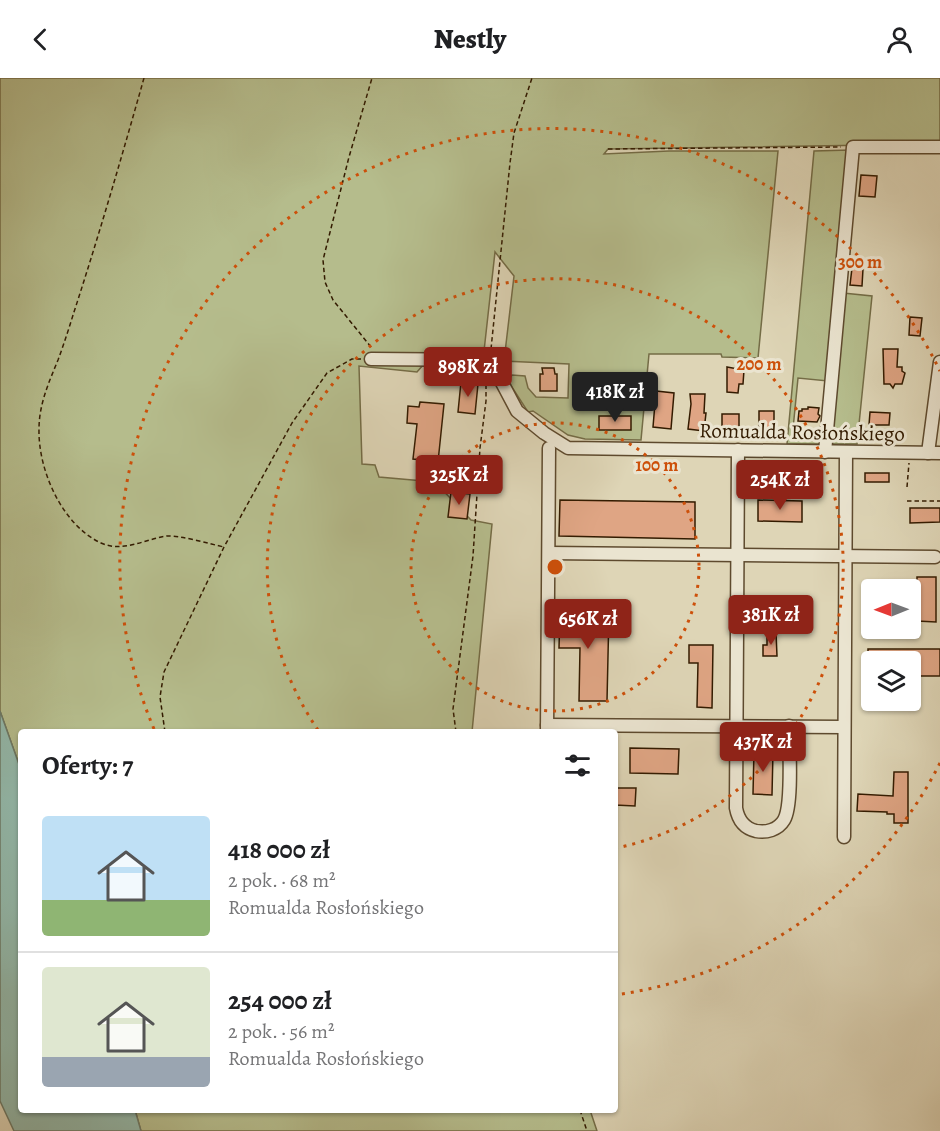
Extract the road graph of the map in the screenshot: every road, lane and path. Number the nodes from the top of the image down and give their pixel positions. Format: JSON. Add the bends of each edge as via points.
{"nodes":[{"id":1,"x":144,"y":78,"type":"edge"},
{"id":2,"x":372,"y":78,"type":"edge"},
{"id":3,"x":532,"y":78,"type":"edge"},
{"id":4,"x":853,"y":147,"type":"junction"},
{"id":5,"x":940,"y":147,"type":"edge"},
{"id":6,"x":608,"y":149,"type":"dead end"},
{"id":7,"x":371,"y":353,"type":"junction"},
{"id":8,"x":486,"y":360,"type":"junction"},
{"id":9,"x":940,"y":362,"type":"edge"},
{"id":10,"x":549,"y":448,"type":"dead end"},
{"id":11,"x":738,"y":450,"type":"junction"},
{"id":12,"x":825,"y":452,"type":"junction"},
{"id":13,"x":846,"y":452,"type":"junction"},
{"id":14,"x":934,"y":453,"type":"edge"},
{"id":15,"x":913,"y":461,"type":"dead end"},
{"id":16,"x":907,"y":487,"type":"dead end"},
{"id":17,"x":907,"y":501,"type":"dead end"},
{"id":18,"x":940,"y":501,"type":"edge"},
{"id":19,"x":224,"y":547,"type":"junction"},
{"id":20,"x":549,"y":553,"type":"junction"},
{"id":21,"x":737,"y":555,"type":"junction"},
{"id":22,"x":846,"y":556,"type":"junction"},
{"id":23,"x":935,"y":557,"type":"dead end"},
{"id":24,"x":736,"y":726,"type":"junction"},
{"id":25,"x":789,"y":726,"type":"junction"},
{"id":26,"x":844,"y":727,"type":"junction"},
{"id":27,"x":547,"y":728,"type":"edge"},
{"id":28,"x":165,"y":729,"type":"edge"},
{"id":29,"x":456,"y":729,"type":"edge"},
{"id":30,"x":843,"y":837,"type":"dead end"},
{"id":31,"x":581,"y":1113,"type":"edge"},
{"id":32,"x":587,"y":1131,"type":"edge"}],
"edges":[{"from":1,"to":19,"type":"path","via":[[95,248],[46,388],[39,428],[40,451],[52,490],[64,508],[83,532],[102,544],[119,547],[169,536]]},
{"from":2,"to":7,"type":"path","via":[[323,260],[325,282],[333,300]]},
{"from":3,"to":8,"type":"path","via":[[514,133]]},
{"from":4,"to":5,"type":"street"},
{"from":4,"to":6,"type":"path"},
{"from":4,"to":12,"type":"street"},
{"from":7,"to":8,"type":"street"},
{"from":7,"to":19,"type":"path","via":[[327,373],[292,423]]},
{"from":8,"to":11,"type":"street","name":"Romualda Rosłońskiego","via":[[517,411],[568,448]]},
{"from":8,"to":29,"type":"path","via":[[473,556],[453,709]]},
{"from":9,"to":14,"type":"street"},
{"from":10,"to":20,"type":"street"},
{"from":11,"to":12,"type":"street","name":"Romualda Rosłońskiego"},
{"from":11,"to":21,"type":"street"},
{"from":12,"to":13,"type":"street","name":"Romualda Rosłońskiego"},
{"from":13,"to":14,"type":"street","name":"Romualda Rosłońskiego"},
{"from":13,"to":22,"type":"street"},
{"from":15,"to":16,"type":"path","via":[[907,468]]},
{"from":17,"to":18,"type":"path"},
{"from":19,"to":28,"type":"path","via":[[164,672],[160,697]]},
{"from":20,"to":21,"type":"street"},
{"from":20,"to":27,"type":"street"},
{"from":21,"to":22,"type":"street"},
{"from":21,"to":24,"type":"street"},
{"from":22,"to":23,"type":"street"},
{"from":22,"to":26,"type":"street"},
{"from":24,"to":25,"type":"street"},
{"from":24,"to":25,"type":"street","via":[[738,816],[745,827],[766,832],[780,825],[788,812]]},
{"from":24,"to":27,"type":"street"},
{"from":25,"to":26,"type":"street"},
{"from":26,"to":30,"type":"street"},
{"from":31,"to":32,"type":"path"}]}
